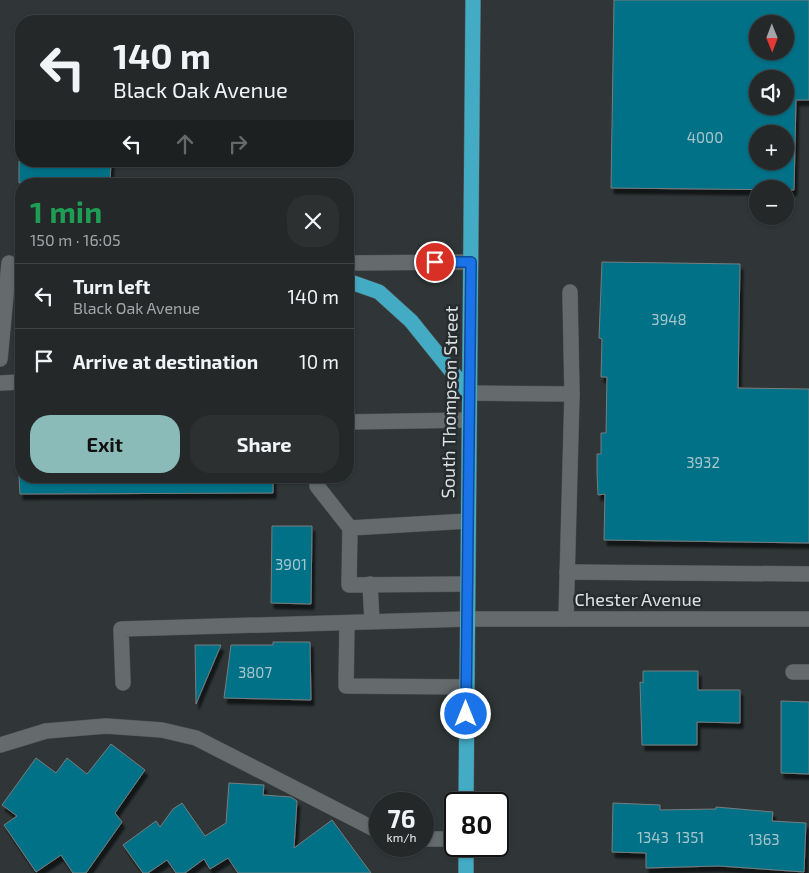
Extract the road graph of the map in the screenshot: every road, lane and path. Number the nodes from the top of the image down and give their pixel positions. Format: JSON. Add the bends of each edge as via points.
{"nodes":[{"id":1,"x":473,"y":0,"type":"edge"},
{"id":2,"x":354,"y":262,"type":"edge"},
{"id":3,"x":471,"y":262,"type":"junction"},
{"id":4,"x":10,"y":263,"type":"edge"},
{"id":5,"x":354,"y":283,"type":"edge"},
{"id":6,"x":570,"y":292,"type":"dead end"},
{"id":7,"x":0,"y":360,"type":"edge"},
{"id":8,"x":15,"y":382,"type":"edge"},
{"id":9,"x":0,"y":383,"type":"edge"},
{"id":10,"x":469,"y":393,"type":"junction"},
{"id":11,"x":572,"y":394,"type":"junction"},
{"id":12,"x":469,"y":420,"type":"junction"},
{"id":13,"x":354,"y":422,"type":"edge"},
{"id":14,"x":317,"y":483,"type":"edge"},
{"id":15,"x":468,"y":521,"type":"junction"},
{"id":16,"x":350,"y":528,"type":"junction"},
{"id":17,"x":567,"y":572,"type":"junction"},
{"id":18,"x":809,"y":574,"type":"edge"},
{"id":19,"x":370,"y":584,"type":"junction"},
{"id":20,"x":468,"y":584,"type":"junction"},
{"id":21,"x":467,"y":619,"type":"junction"},
{"id":22,"x":566,"y":619,"type":"junction"},
{"id":23,"x":809,"y":619,"type":"edge"},
{"id":24,"x":372,"y":621,"type":"junction"},
{"id":25,"x":347,"y":622,"type":"junction"},
{"id":26,"x":793,"y":672,"type":"dead end"},
{"id":27,"x":809,"y":672,"type":"edge"},
{"id":28,"x":123,"y":683,"type":"dead end"},
{"id":29,"x":467,"y":686,"type":"junction"},
{"id":30,"x":0,"y":746,"type":"edge"},
{"id":31,"x":466,"y":792,"type":"edge"},
{"id":32,"x":369,"y":826,"type":"edge"},
{"id":33,"x":466,"y":857,"type":"edge"},
{"id":34,"x":466,"y":873,"type":"edge"}],
"edges":[{"from":1,"to":3,"type":"highway","name":"South Thompson Street"},
{"from":2,"to":3,"type":"street"},
{"from":3,"to":10,"type":"highway","name":"South Thompson Street"},
{"from":4,"to":7,"type":"street"},
{"from":5,"to":10,"type":"highway","via":[[379,292],[411,321]]},
{"from":6,"to":11,"type":"street"},
{"from":8,"to":9,"type":"street"},
{"from":10,"to":11,"type":"street"},
{"from":10,"to":12,"type":"highway","name":"South Thompson Street"},
{"from":11,"to":17,"type":"street"},
{"from":12,"to":13,"type":"street"},
{"from":12,"to":15,"type":"highway","name":"South Thompson Street"},
{"from":14,"to":16,"type":"street"},
{"from":15,"to":16,"type":"street"},
{"from":15,"to":20,"type":"highway","name":"South Thompson Street"},
{"from":16,"to":19,"type":"street","via":[[349,585]]},
{"from":17,"to":18,"type":"street"},
{"from":17,"to":22,"type":"street"},
{"from":19,"to":20,"type":"street"},
{"from":19,"to":24,"type":"street"},
{"from":20,"to":21,"type":"highway","name":"South Thompson Street"},
{"from":21,"to":22,"type":"street","name":"Chester Avenue"},
{"from":21,"to":24,"type":"street","name":"Chester Avenue"},
{"from":21,"to":29,"type":"highway","name":"South Thompson Street"},
{"from":22,"to":23,"type":"street","name":"Chester Avenue"},
{"from":24,"to":25,"type":"street","name":"Chester Avenue"},
{"from":25,"to":28,"type":"street","name":"Chester Avenue","via":[[121,629]]},
{"from":25,"to":29,"type":"street","via":[[346,686]]},
{"from":26,"to":27,"type":"street"},
{"from":29,"to":31,"type":"highway","name":"South Thompson Street"},
{"from":30,"to":32,"type":"street","via":[[46,731],[106,726],[162,730],[196,738]]},
{"from":33,"to":34,"type":"highway"}]}
